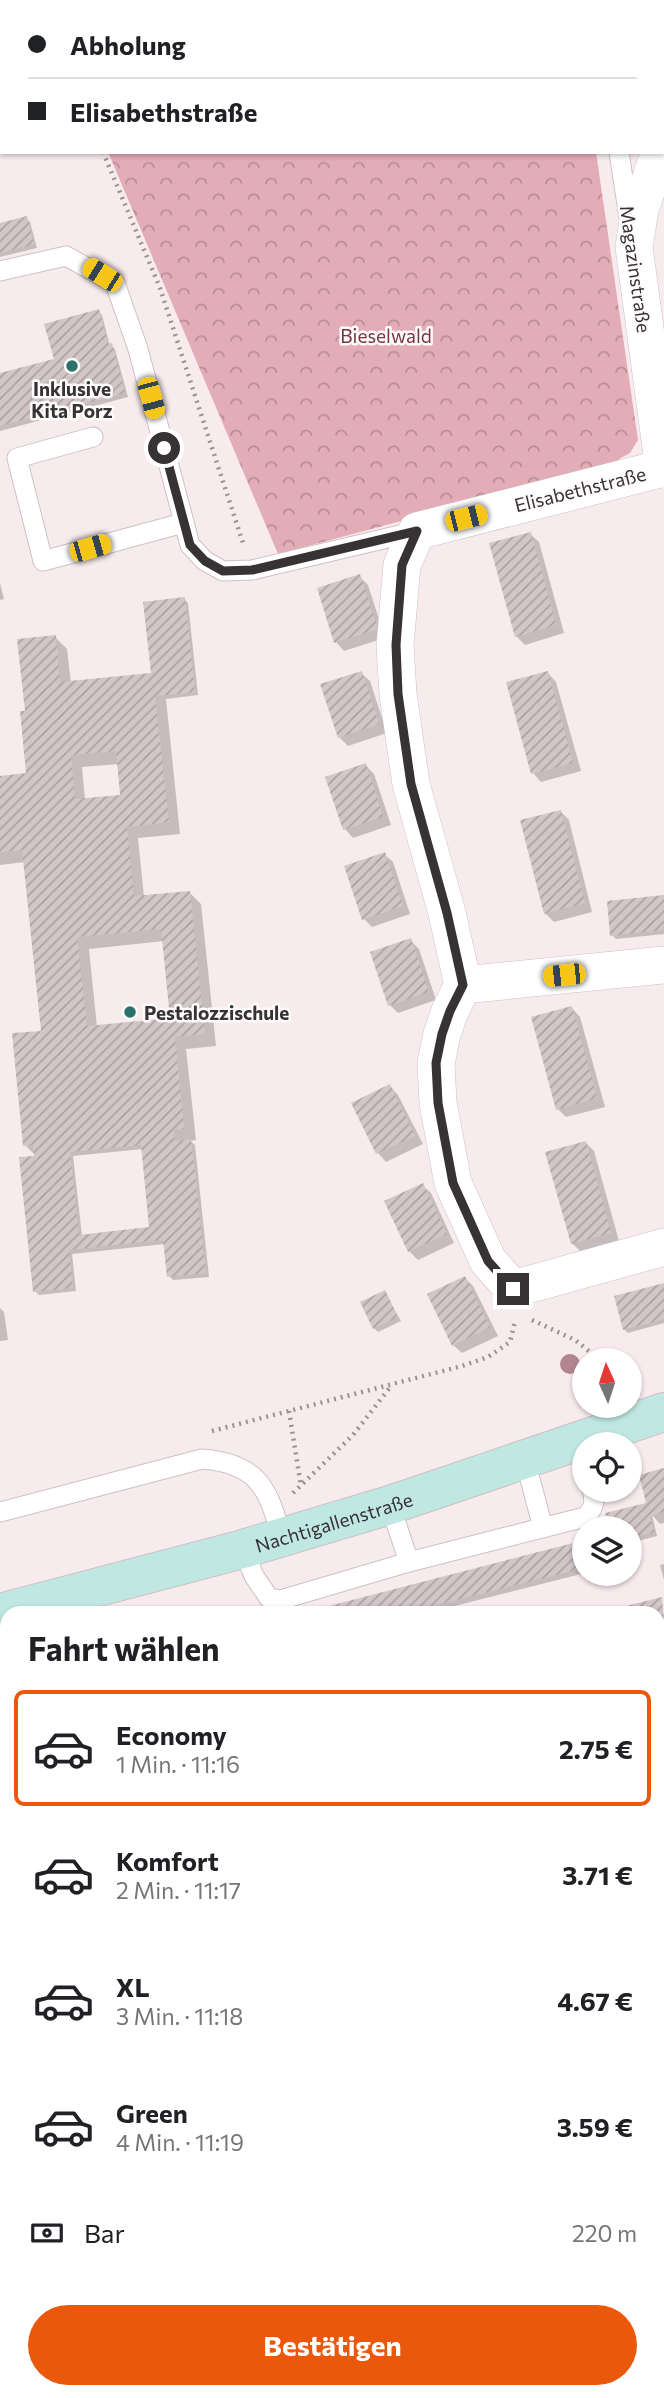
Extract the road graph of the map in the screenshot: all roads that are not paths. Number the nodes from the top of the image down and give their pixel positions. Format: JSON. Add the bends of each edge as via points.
{"nodes":[{"id":1,"x":619,"y":154,"type":"edge"},
{"id":2,"x":659,"y":154,"type":"edge"},
{"id":3,"x":634,"y":247,"type":"junction"},
{"id":4,"x":0,"y":271,"type":"edge"},
{"id":5,"x":93,"y":437,"type":"dead end"},
{"id":6,"x":664,"y":468,"type":"edge"},
{"id":7,"x":183,"y":523,"type":"junction"},
{"id":8,"x":417,"y":531,"type":"junction"},
{"id":9,"x":664,"y":965,"type":"edge"},
{"id":10,"x":463,"y":985,"type":"junction"},
{"id":11,"x":664,"y":1247,"type":"edge"},
{"id":12,"x":664,"y":1412,"type":"edge"},
{"id":13,"x":620,"y":1432,"type":"edge"},
{"id":14,"x":572,"y":1451,"type":"edge"},
{"id":15,"x":525,"y":1460,"type":"junction"},
{"id":16,"x":594,"y":1502,"type":"edge"},
{"id":17,"x":390,"y":1505,"type":"junction"},
{"id":18,"x":0,"y":1512,"type":"edge"},
{"id":19,"x":278,"y":1522,"type":"junction"},
{"id":20,"x":543,"y":1528,"type":"junction"},
{"id":21,"x":243,"y":1549,"type":"junction"},
{"id":22,"x":409,"y":1562,"type":"junction"},
{"id":23,"x":27,"y":1606,"type":"edge"}],
"edges":[{"from":1,"to":3,"type":"lane","name":"Magazinstraße"},
{"from":2,"to":3,"type":"street","via":[[639,209]]},
{"from":3,"to":6,"type":"street","name":"Magazinstraße"},
{"from":4,"to":7,"type":"lane","via":[[65,256],[115,283],[138,349]]},
{"from":5,"to":7,"type":"lane","via":[[17,458],[43,561]]},
{"from":6,"to":8,"type":"street","name":"Elisabethstraße"},
{"from":7,"to":8,"type":"lane","via":[[190,545],[223,571],[252,570]]},
{"from":8,"to":10,"type":"street","via":[[402,565],[396,645],[398,694],[411,784]]},
{"from":9,"to":10,"type":"street"},
{"from":10,"to":11,"type":"street","via":[[442,1034],[436,1063],[438,1103],[453,1183],[488,1261],[514,1301]]},
{"from":12,"to":13,"type":"main road","name":"Nachtigallenstraße"},
{"from":14,"to":15,"type":"main road","name":"Nachtigallenstraße"},
{"from":15,"to":17,"type":"main road","name":"Nachtigallenstraße"},
{"from":15,"to":20,"type":"lane"},
{"from":16,"to":20,"type":"lane","via":[[585,1517]]},
{"from":17,"to":19,"type":"main road","name":"Nachtigallenstraße"},
{"from":17,"to":22,"type":"lane"},
{"from":18,"to":19,"type":"lane","via":[[202,1459],[222,1461],[253,1475],[268,1492]]},
{"from":19,"to":21,"type":"main road","name":"Nachtigallenstraße"},
{"from":20,"to":22,"type":"lane"},
{"from":21,"to":22,"type":"lane","via":[[269,1598],[279,1600]]},
{"from":21,"to":23,"type":"main road","name":"Nachtigallenstraße"}]}
